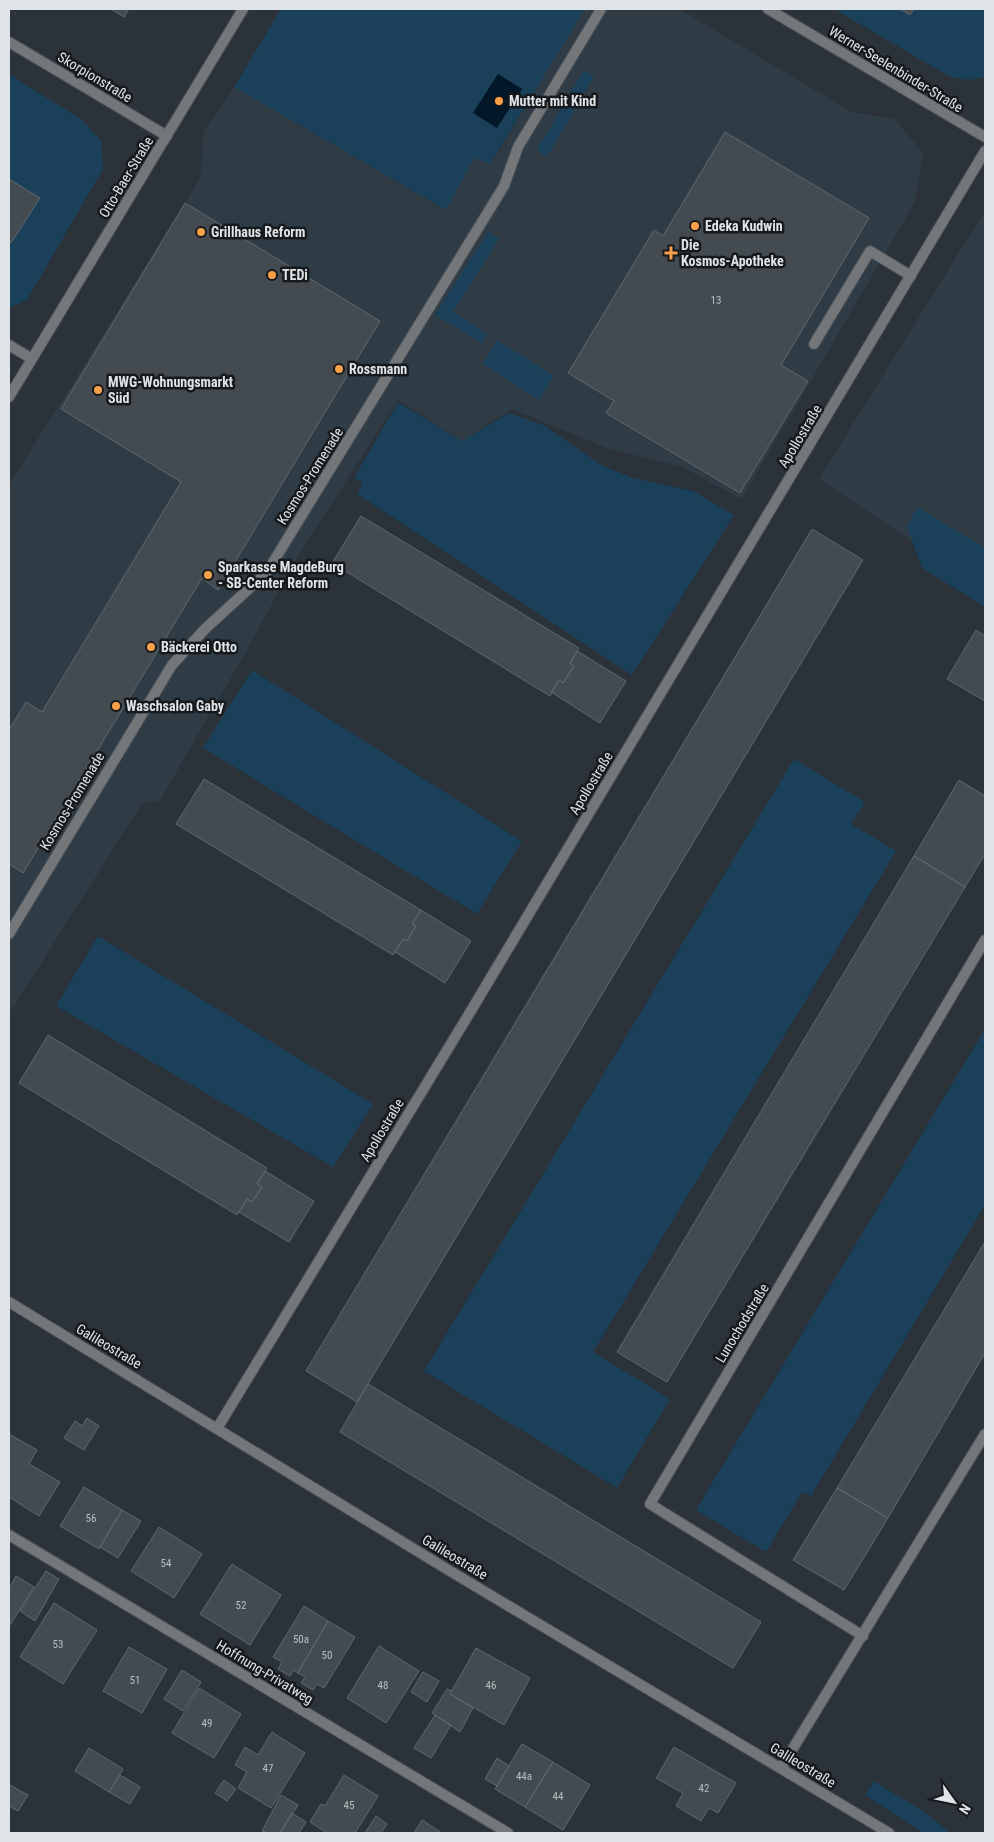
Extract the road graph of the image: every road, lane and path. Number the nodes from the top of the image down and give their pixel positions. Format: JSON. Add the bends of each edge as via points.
{"nodes":[{"id":1,"x":243,"y":9,"type":"edge"},
{"id":2,"x":601,"y":9,"type":"edge"},
{"id":3,"x":768,"y":9,"type":"edge"},
{"id":4,"x":9,"y":42,"type":"edge"},
{"id":5,"x":167,"y":136,"type":"junction"},
{"id":6,"x":985,"y":136,"type":"edge"},
{"id":7,"x":985,"y":151,"type":"edge"},
{"id":8,"x":911,"y":276,"type":"junction"},
{"id":9,"x":814,"y":344,"type":"dead end"},
{"id":10,"x":9,"y":345,"type":"edge"},
{"id":11,"x":32,"y":359,"type":"junction"},
{"id":12,"x":9,"y":397,"type":"edge"},
{"id":13,"x":9,"y":934,"type":"edge"},
{"id":14,"x":985,"y":940,"type":"edge"},
{"id":15,"x":9,"y":1302,"type":"edge"},
{"id":16,"x":218,"y":1427,"type":"junction"},
{"id":17,"x":985,"y":1434,"type":"edge"},
{"id":18,"x":9,"y":1535,"type":"edge"},
{"id":19,"x":863,"y":1636,"type":"junction"},
{"id":20,"x":781,"y":1768,"type":"junction"},
{"id":21,"x":508,"y":1833,"type":"edge"},
{"id":22,"x":889,"y":1833,"type":"edge"}],
"edges":[{"from":1,"to":5,"type":"street","name":"Otto-Baer-Straße"},
{"from":2,"to":13,"type":"street","name":"Kosmos-Promenade","via":[[518,147],[504,186],[267,572],[205,629],[172,665]]},
{"from":3,"to":6,"type":"street","name":"Werner-Seelenbinder-Straße"},
{"from":4,"to":5,"type":"street","name":"Skorpionstraße"},
{"from":5,"to":11,"type":"street","name":"Otto-Baer-Straße"},
{"from":7,"to":8,"type":"street","name":"Apollostraße"},
{"from":8,"to":9,"type":"street","via":[[870,251]]},
{"from":8,"to":16,"type":"street","name":"Apollostraße"},
{"from":10,"to":11,"type":"street"},
{"from":11,"to":12,"type":"street","name":"Otto-Baer-Straße"},
{"from":14,"to":19,"type":"street","name":"Lunochodstraße","via":[[650,1504]]},
{"from":15,"to":16,"type":"street","name":"Galileostraße"},
{"from":16,"to":20,"type":"street","name":"Galileostraße","via":[[450,1571]]},
{"from":17,"to":19,"type":"street"},
{"from":18,"to":21,"type":"street","name":"Hoffnung-Privatweg"},
{"from":19,"to":20,"type":"street"},
{"from":20,"to":22,"type":"street","name":"Galileostraße"}]}
